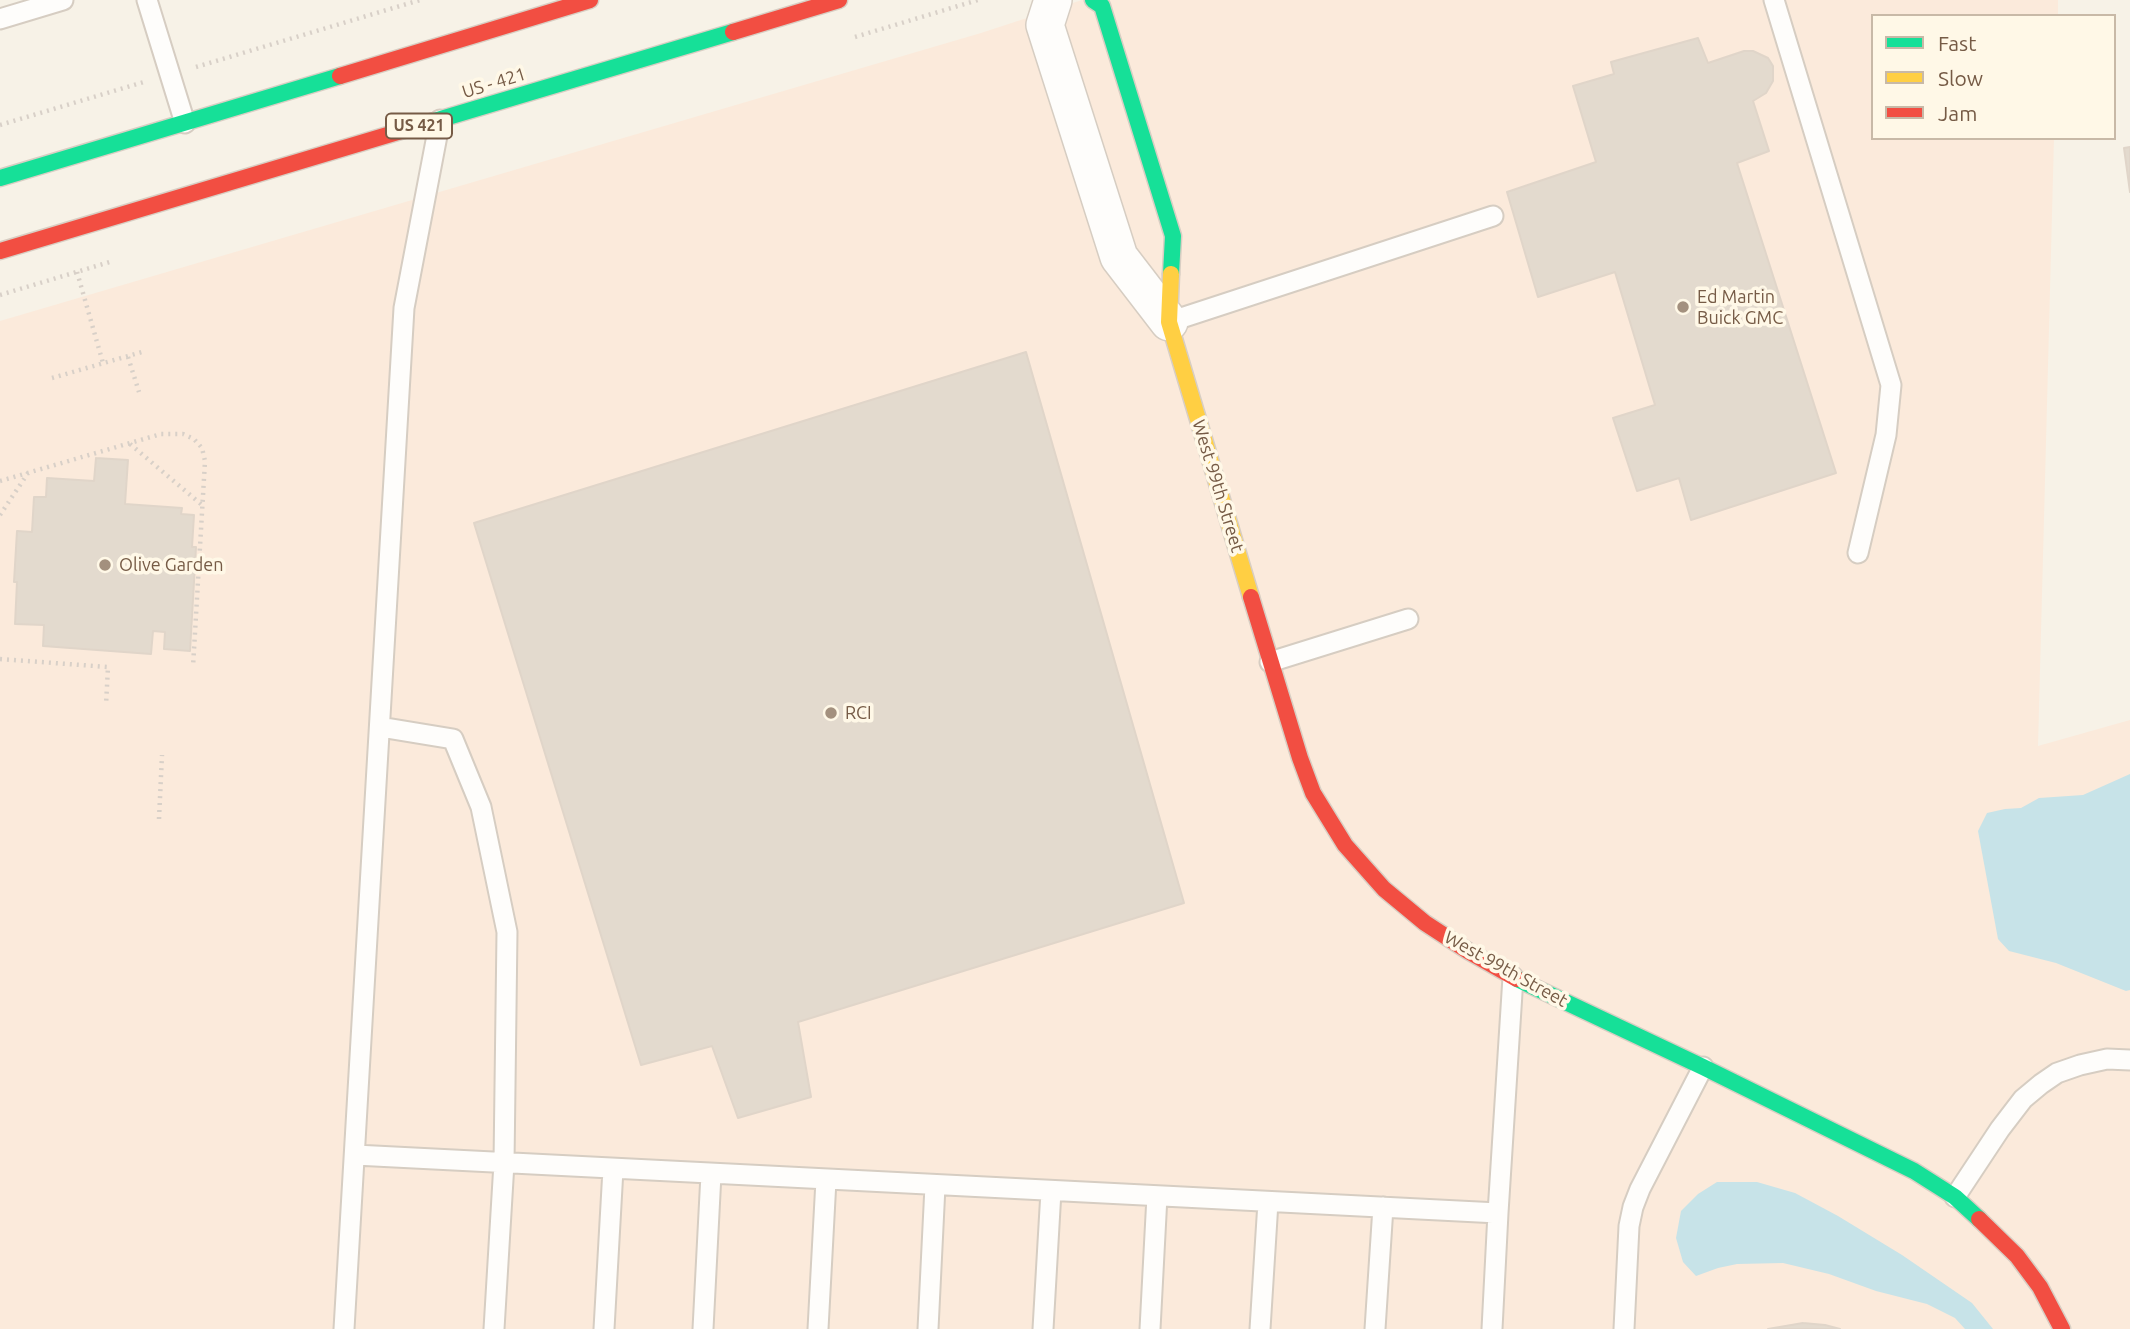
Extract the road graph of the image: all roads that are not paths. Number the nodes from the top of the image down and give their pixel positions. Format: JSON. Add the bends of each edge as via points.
{"nodes":[{"id":1,"x":63,"y":0,"type":"edge"},
{"id":2,"x":146,"y":0,"type":"edge"},
{"id":3,"x":590,"y":0,"type":"edge"},
{"id":4,"x":839,"y":0,"type":"edge"},
{"id":5,"x":1054,"y":0,"type":"edge"},
{"id":6,"x":1093,"y":0,"type":"edge"},
{"id":7,"x":1774,"y":0,"type":"edge"},
{"id":8,"x":0,"y":19,"type":"edge"},
{"id":9,"x":440,"y":120,"type":"junction"},
{"id":10,"x":185,"y":123,"type":"junction"},
{"id":11,"x":0,"y":178,"type":"edge"},
{"id":12,"x":1493,"y":216,"type":"dead end"},
{"id":13,"x":0,"y":251,"type":"edge"},
{"id":14,"x":1169,"y":322,"type":"junction"},
{"id":15,"x":1858,"y":554,"type":"dead end"},
{"id":16,"x":1408,"y":619,"type":"dead end"},
{"id":17,"x":1270,"y":662,"type":"junction"},
{"id":18,"x":380,"y":727,"type":"junction"},
{"id":19,"x":1513,"y":977,"type":"junction"},
{"id":20,"x":2130,"y":1060,"type":"edge"},
{"id":21,"x":1703,"y":1067,"type":"junction"},
{"id":22,"x":355,"y":1155,"type":"junction"},
{"id":23,"x":504,"y":1163,"type":"junction"},
{"id":24,"x":613,"y":1169,"type":"junction"},
{"id":25,"x":711,"y":1174,"type":"junction"},
{"id":26,"x":826,"y":1180,"type":"junction"},
{"id":27,"x":935,"y":1186,"type":"junction"},
{"id":28,"x":1051,"y":1191,"type":"junction"},
{"id":29,"x":1157,"y":1196,"type":"junction"},
{"id":30,"x":1955,"y":1197,"type":"junction"},
{"id":31,"x":1268,"y":1202,"type":"junction"},
{"id":32,"x":1383,"y":1207,"type":"junction"},
{"id":33,"x":1498,"y":1213,"type":"junction"},
{"id":34,"x":344,"y":1329,"type":"edge"},
{"id":35,"x":494,"y":1329,"type":"edge"},
{"id":36,"x":604,"y":1329,"type":"edge"},
{"id":37,"x":703,"y":1329,"type":"edge"},
{"id":38,"x":818,"y":1329,"type":"edge"},
{"id":39,"x":928,"y":1329,"type":"edge"},
{"id":40,"x":1044,"y":1329,"type":"edge"},
{"id":41,"x":1150,"y":1329,"type":"edge"},
{"id":42,"x":1260,"y":1329,"type":"edge"},
{"id":43,"x":1375,"y":1329,"type":"edge"},
{"id":44,"x":1492,"y":1329,"type":"edge"},
{"id":45,"x":1624,"y":1329,"type":"edge"},
{"id":46,"x":2062,"y":1329,"type":"edge"}],
"edges":[{"from":1,"to":8,"type":"lane"},
{"from":2,"to":10,"type":"lane"},
{"from":3,"to":10,"type":"street"},
{"from":4,"to":9,"type":"street","name":"US - 421","number":"US 421"},
{"from":5,"to":14,"type":"street","name":"West 99th Street","via":[[1045,25],[1119,257]]},
{"from":6,"to":14,"type":"street","name":"West 99th Street","via":[[1102,6],[1174,236]]},
{"from":7,"to":15,"type":"lane","via":[[1891,385],[1886,435]]},
{"from":9,"to":13,"type":"street","name":"US - 421","number":"US 421"},
{"from":9,"to":18,"type":"lane","via":[[404,308]]},
{"from":10,"to":11,"type":"street"},
{"from":12,"to":14,"type":"lane"},
{"from":14,"to":17,"type":"street","name":"West 99th Street"},
{"from":16,"to":17,"type":"lane"},
{"from":17,"to":19,"type":"street","name":"West 99th Street","via":[[1312,793],[1345,845],[1384,889],[1425,923]]},
{"from":18,"to":22,"type":"lane"},
{"from":18,"to":23,"type":"lane","via":[[453,740],[481,807],[507,932]]},
{"from":19,"to":21,"type":"street","name":"West 99th Street"},
{"from":19,"to":33,"type":"lane"},
{"from":20,"to":30,"type":"lane","via":[[2080,1065],[2041,1084],[2000,1129]]},
{"from":21,"to":30,"type":"street","name":"West 99th Street","via":[[1914,1171]]},
{"from":21,"to":45,"type":"lane","via":[[1633,1207]]},
{"from":22,"to":23,"type":"lane"},
{"from":22,"to":34,"type":"lane"},
{"from":23,"to":24,"type":"lane"},
{"from":23,"to":35,"type":"lane"},
{"from":24,"to":25,"type":"lane"},
{"from":24,"to":36,"type":"lane"},
{"from":25,"to":26,"type":"lane"},
{"from":25,"to":37,"type":"lane"},
{"from":26,"to":27,"type":"lane"},
{"from":26,"to":38,"type":"lane"},
{"from":27,"to":28,"type":"lane"},
{"from":27,"to":39,"type":"lane"},
{"from":28,"to":29,"type":"lane"},
{"from":28,"to":40,"type":"lane"},
{"from":29,"to":31,"type":"lane"},
{"from":29,"to":41,"type":"lane"},
{"from":30,"to":46,"type":"street","name":"West 99th Street","via":[[2017,1256]]},
{"from":31,"to":32,"type":"lane"},
{"from":31,"to":42,"type":"lane"},
{"from":32,"to":33,"type":"lane"},
{"from":32,"to":43,"type":"lane"},
{"from":33,"to":44,"type":"lane"}]}
